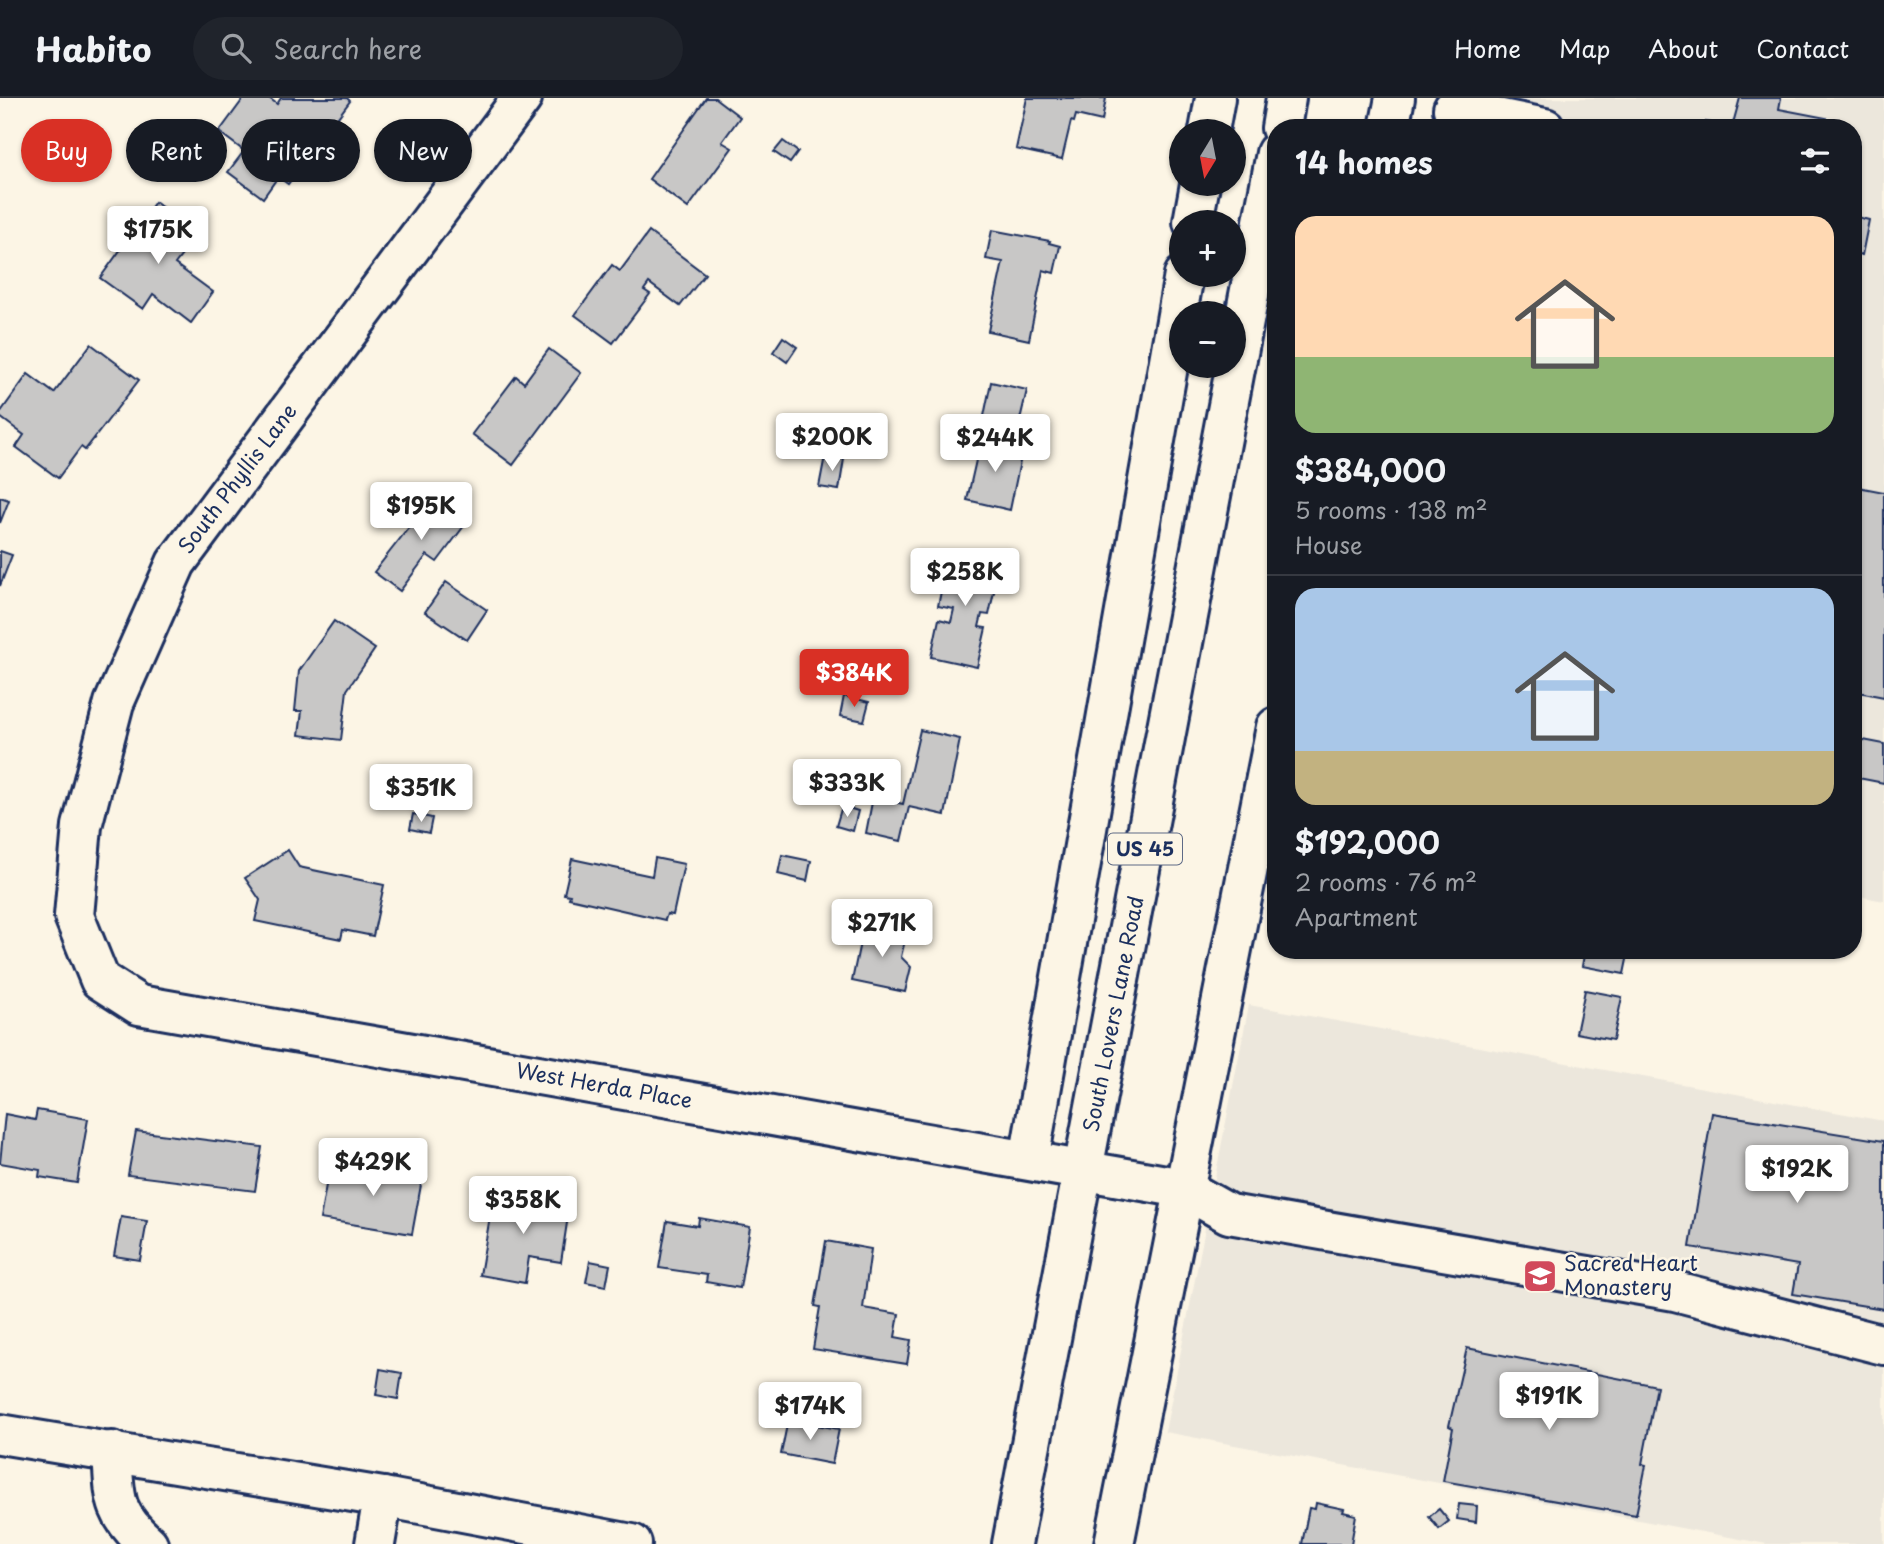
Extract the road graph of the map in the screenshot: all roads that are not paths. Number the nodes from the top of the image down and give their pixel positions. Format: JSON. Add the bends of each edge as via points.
{"nodes":[{"id":1,"x":522,"y":98,"type":"edge"},
{"id":2,"x":1215,"y":98,"type":"edge"},
{"id":3,"x":1286,"y":98,"type":"edge"},
{"id":4,"x":1395,"y":98,"type":"edge"},
{"id":5,"x":1452,"y":112,"type":"edge"},
{"id":6,"x":1211,"y":119,"type":"edge"},
{"id":7,"x":1282,"y":119,"type":"edge"},
{"id":8,"x":1391,"y":119,"type":"edge"},
{"id":9,"x":1493,"y":119,"type":"edge"},
{"id":10,"x":1267,"y":201,"type":"edge"},
{"id":11,"x":1182,"y":287,"type":"edge"},
{"id":12,"x":1267,"y":790,"type":"edge"},
{"id":13,"x":74,"y":916,"type":"joint"},
{"id":14,"x":1030,"y":1160,"type":"junction"},
{"id":15,"x":1084,"y":1170,"type":"junction"},
{"id":16,"x":1183,"y":1188,"type":"junction"},
{"id":17,"x":1884,"y":1345,"type":"edge"},
{"id":18,"x":0,"y":1434,"type":"edge"},
{"id":19,"x":112,"y":1451,"type":"junction"},
{"id":20,"x":383,"y":1497,"type":"junction"},
{"id":21,"x":148,"y":1544,"type":"edge"},
{"id":22,"x":375,"y":1544,"type":"edge"},
{"id":23,"x":632,"y":1544,"type":"edge"},
{"id":24,"x":1012,"y":1544,"type":"edge"},
{"id":25,"x":1114,"y":1544,"type":"edge"}],
"edges":[{"from":1,"to":13,"type":"street","name":"South Phyllis Lane","via":[[176,563],[114,703],[82,826]]},
{"from":2,"to":6,"type":"street"},
{"from":3,"to":7,"type":"street"},
{"from":4,"to":8,"type":"street"},
{"from":5,"to":9,"type":"street"},
{"from":10,"to":15,"type":"street","name":"South Lovers Lane Road","number":"US 45"},
{"from":11,"to":14,"type":"street"},
{"from":12,"to":16,"type":"street"},
{"from":13,"to":14,"type":"street","name":"West Herda Place","via":[[100,981],[139,1005]]},
{"from":14,"to":15,"type":"street","name":"West Herda Place"},
{"from":15,"to":16,"type":"street","name":"West Herda Place"},
{"from":15,"to":24,"type":"street","name":"South Lovers Lane Road","number":"US 45"},
{"from":16,"to":17,"type":"street","name":"West Herda Place","via":[[1229,1214],[1675,1292]]},
{"from":16,"to":25,"type":"street"},
{"from":18,"to":19,"type":"street"},
{"from":19,"to":20,"type":"street"},
{"from":19,"to":21,"type":"street","via":[[116,1505],[130,1528]]},
{"from":20,"to":22,"type":"street"},
{"from":20,"to":23,"type":"street"}]}
